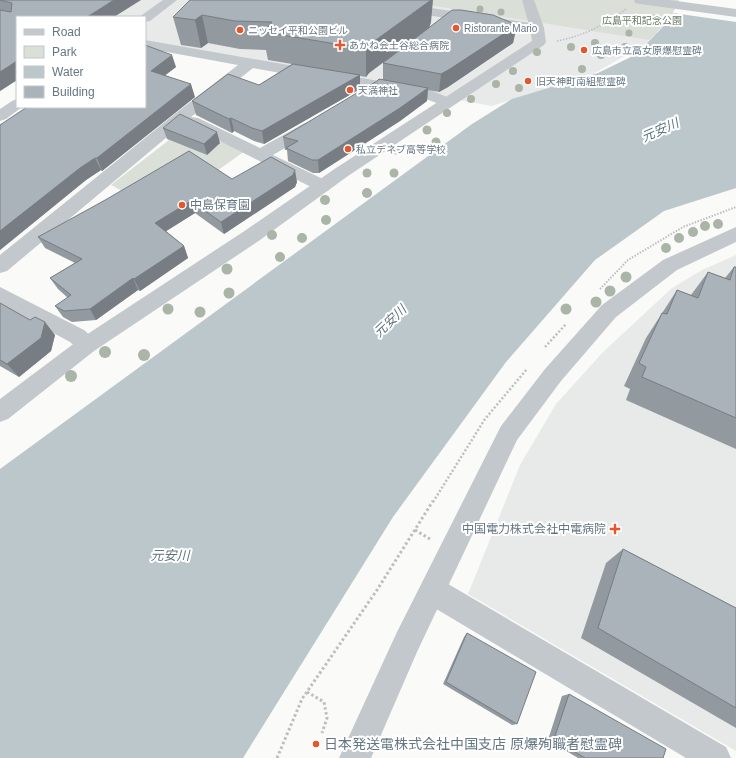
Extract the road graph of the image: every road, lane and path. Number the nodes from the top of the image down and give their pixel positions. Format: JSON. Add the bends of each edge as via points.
{"nodes":[{"id":1,"x":171,"y":0,"type":"edge"},
{"id":2,"x":354,"y":0,"type":"edge"},
{"id":3,"x":528,"y":0,"type":"edge"},
{"id":4,"x":640,"y":0,"type":"edge"},
{"id":5,"x":626,"y":9,"type":"dead end"},
{"id":6,"x":736,"y":13,"type":"edge"},
{"id":7,"x":450,"y":14,"type":"junction"},
{"id":8,"x":146,"y":17,"type":"edge"},
{"id":9,"x":441,"y":27,"type":"edge"},
{"id":10,"x":537,"y":28,"type":"junction"},
{"id":11,"x":556,"y":41,"type":"dead end"},
{"id":12,"x":146,"y":44,"type":"edge"},
{"id":13,"x":250,"y":63,"type":"junction"},
{"id":14,"x":377,"y":79,"type":"junction"},
{"id":15,"x":358,"y":98,"type":"edge"},
{"id":16,"x":447,"y":102,"type":"junction"},
{"id":17,"x":16,"y":105,"type":"edge"},
{"id":18,"x":0,"y":116,"type":"edge"},
{"id":19,"x":182,"y":116,"type":"junction"},
{"id":20,"x":319,"y":121,"type":"edge"},
{"id":21,"x":261,"y":155,"type":"junction"},
{"id":22,"x":323,"y":186,"type":"junction"},
{"id":23,"x":736,"y":234,"type":"edge"},
{"id":24,"x":0,"y":266,"type":"edge"},
{"id":25,"x":0,"y":295,"type":"edge"},
{"id":26,"x":87,"y":345,"type":"junction"},
{"id":27,"x":0,"y":412,"type":"edge"},
{"id":28,"x":415,"y":530,"type":"dead end"},
{"id":29,"x":426,"y":536,"type":"dead end"},
{"id":30,"x":433,"y":591,"type":"junction"},
{"id":31,"x":306,"y":692,"type":"dead end"},
{"id":32,"x":322,"y":733,"type":"dead end"},
{"id":33,"x":355,"y":758,"type":"edge"},
{"id":34,"x":715,"y":758,"type":"edge"}],
"edges":[{"from":1,"to":8,"type":"street"},
{"from":2,"to":7,"type":"street"},
{"from":3,"to":10,"type":"street"},
{"from":4,"to":6,"type":"street"},
{"from":5,"to":11,"type":"path","via":[[587,34]]},
{"from":7,"to":9,"type":"street"},
{"from":7,"to":10,"type":"street"},
{"from":10,"to":16,"type":"street","via":[[539,42]]},
{"from":12,"to":13,"type":"street"},
{"from":13,"to":14,"type":"street"},
{"from":13,"to":19,"type":"street"},
{"from":14,"to":15,"type":"street","via":[[371,90]]},
{"from":14,"to":16,"type":"street"},
{"from":16,"to":22,"type":"street"},
{"from":17,"to":18,"type":"street"},
{"from":19,"to":21,"type":"street"},
{"from":19,"to":24,"type":"street"},
{"from":20,"to":21,"type":"street"},
{"from":21,"to":22,"type":"street"},
{"from":22,"to":26,"type":"street"},
{"from":23,"to":30,"type":"street","via":[[670,265],[610,311],[554,375],[509,433]]},
{"from":25,"to":26,"type":"street","via":[[77,336]]},
{"from":26,"to":27,"type":"street"},
{"from":28,"to":29,"type":"path"},
{"from":30,"to":33,"type":"street"},
{"from":30,"to":34,"type":"street"},
{"from":31,"to":32,"type":"path","via":[[324,702],[328,712],[327,723]]}]}
